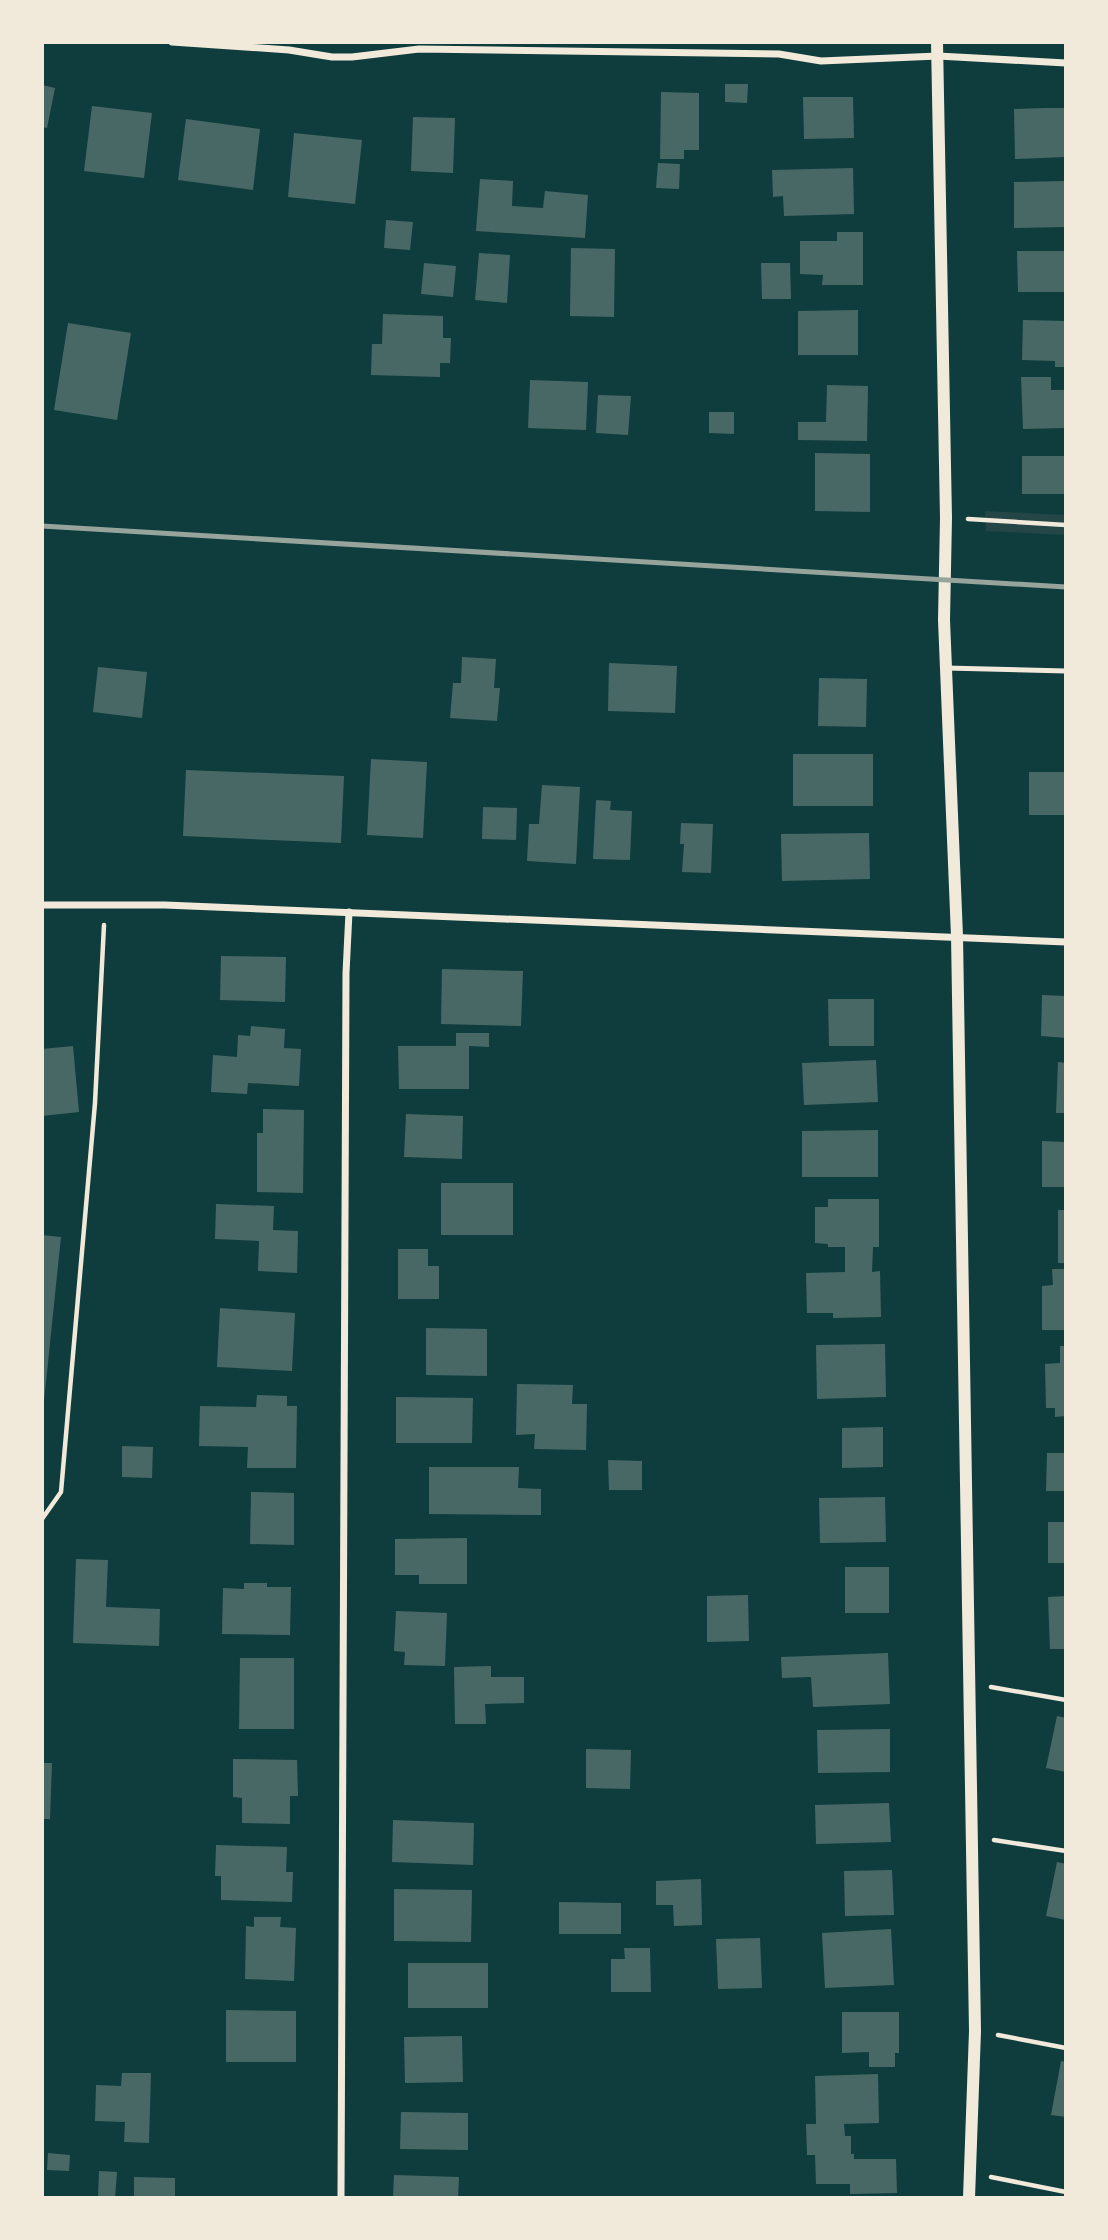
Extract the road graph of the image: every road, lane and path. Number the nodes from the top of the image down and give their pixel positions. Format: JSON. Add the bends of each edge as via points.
{"nodes":[{"id":1,"x":172,"y":42,"type":"edge"},
{"id":2,"x":937,"y":42,"type":"edge"},
{"id":3,"x":938,"y":56,"type":"junction"},
{"id":4,"x":1066,"y":63,"type":"edge"},
{"id":5,"x":946,"y":518,"type":"junction"},
{"id":6,"x":1066,"y":525,"type":"edge"},
{"id":7,"x":946,"y":668,"type":"junction"},
{"id":8,"x":1066,"y":671,"type":"edge"},
{"id":9,"x":105,"y":904,"type":"junction"},
{"id":10,"x":42,"y":905,"type":"edge"},
{"id":11,"x":349,"y":912,"type":"junction"},
{"id":12,"x":957,"y":936,"type":"junction"},
{"id":13,"x":1066,"y":942,"type":"edge"},
{"id":14,"x":42,"y":1519,"type":"edge"},
{"id":15,"x":968,"y":1683,"type":"junction"},
{"id":16,"x":1066,"y":1700,"type":"edge"},
{"id":17,"x":972,"y":1836,"type":"junction"},
{"id":18,"x":1066,"y":1852,"type":"edge"},
{"id":19,"x":975,"y":2031,"type":"junction"},
{"id":20,"x":1066,"y":2048,"type":"edge"},
{"id":21,"x":971,"y":2173,"type":"junction"},
{"id":22,"x":1066,"y":2192,"type":"edge"},
{"id":23,"x":341,"y":2198,"type":"edge"},
{"id":24,"x":969,"y":2198,"type":"edge"}],
"edges":[{"from":1,"to":3,"type":"street","via":[[332,57],[419,49],[779,54],[821,61]]},
{"from":2,"to":3,"type":"street"},
{"from":3,"to":4,"type":"street"},
{"from":3,"to":5,"type":"street"},
{"from":5,"to":6,"type":"path"},
{"from":5,"to":7,"type":"street"},
{"from":7,"to":8,"type":"lane"},
{"from":7,"to":12,"type":"street"},
{"from":9,"to":10,"type":"street"},
{"from":9,"to":11,"type":"street"},
{"from":9,"to":14,"type":"path","via":[[95,1103],[61,1492]]},
{"from":11,"to":12,"type":"street"},
{"from":11,"to":23,"type":"street"},
{"from":12,"to":13,"type":"street"},
{"from":12,"to":15,"type":"street"},
{"from":15,"to":16,"type":"path"},
{"from":15,"to":17,"type":"street"},
{"from":17,"to":18,"type":"path"},
{"from":17,"to":19,"type":"street"},
{"from":19,"to":20,"type":"path"},
{"from":19,"to":21,"type":"street"},
{"from":21,"to":22,"type":"path"},
{"from":21,"to":24,"type":"street"}]}
